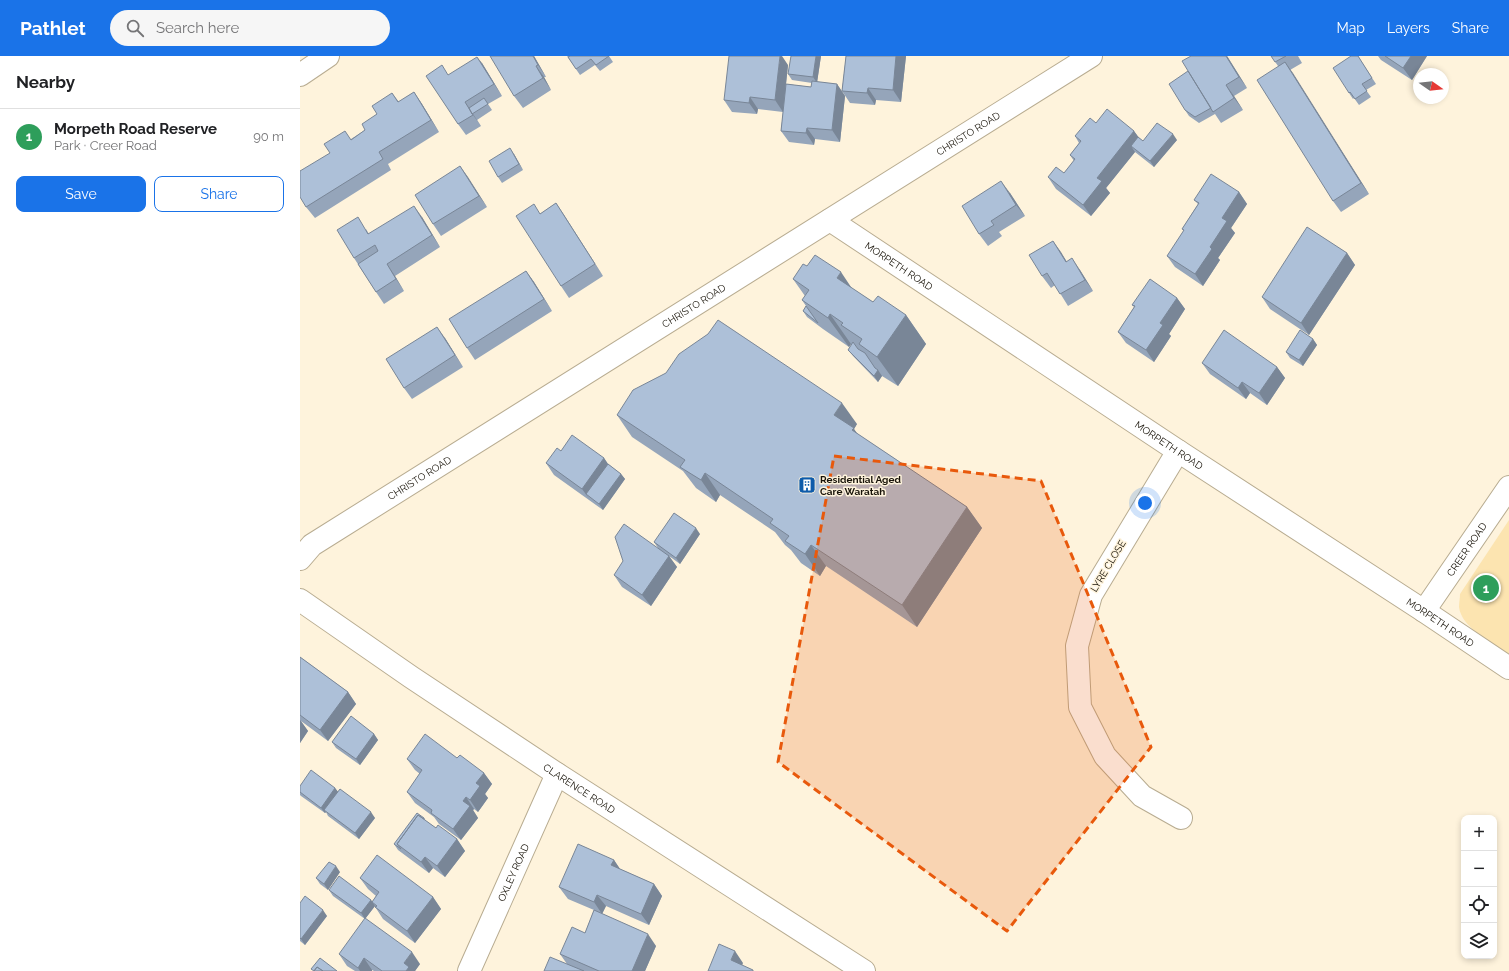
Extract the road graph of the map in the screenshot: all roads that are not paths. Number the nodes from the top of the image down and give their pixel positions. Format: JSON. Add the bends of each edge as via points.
{"nodes":[{"id":1,"x":328,"y":56,"type":"edge"},
{"id":2,"x":1091,"y":56,"type":"edge"},
{"id":3,"x":300,"y":75,"type":"edge"},
{"id":4,"x":830,"y":220,"type":"junction"},
{"id":5,"x":1178,"y":451,"type":"junction"},
{"id":6,"x":1509,"y":487,"type":"edge"},
{"id":7,"x":300,"y":559,"type":"edge"},
{"id":8,"x":300,"y":600,"type":"edge"},
{"id":9,"x":1424,"y":610,"type":"junction"},
{"id":10,"x":1509,"y":668,"type":"edge"},
{"id":11,"x":557,"y":774,"type":"junction"},
{"id":12,"x":1181,"y":818,"type":"dead end"},
{"id":13,"x":469,"y":971,"type":"edge"},
{"id":14,"x":864,"y":971,"type":"edge"}],
"edges":[{"from":1,"to":3,"type":"street"},
{"from":2,"to":4,"type":"street","name":"CHRISTO ROAD"},
{"from":4,"to":5,"type":"street","name":"MORPETH ROAD"},
{"from":4,"to":7,"type":"street","name":"CHRISTO ROAD","via":[[312,545]]},
{"from":5,"to":9,"type":"street","name":"MORPETH ROAD"},
{"from":5,"to":12,"type":"street","name":"LYRE CLOSE","via":[[1091,595],[1077,646],[1080,707],[1105,756],[1142,796]]},
{"from":6,"to":9,"type":"street","name":"CREER ROAD"},
{"from":8,"to":11,"type":"street","name":"CLARENCE ROAD"},
{"from":9,"to":10,"type":"street","name":"MORPETH ROAD"},
{"from":11,"to":13,"type":"street","name":"OXLEY ROAD"},
{"from":11,"to":14,"type":"street","name":"CLARENCE ROAD"}]}
